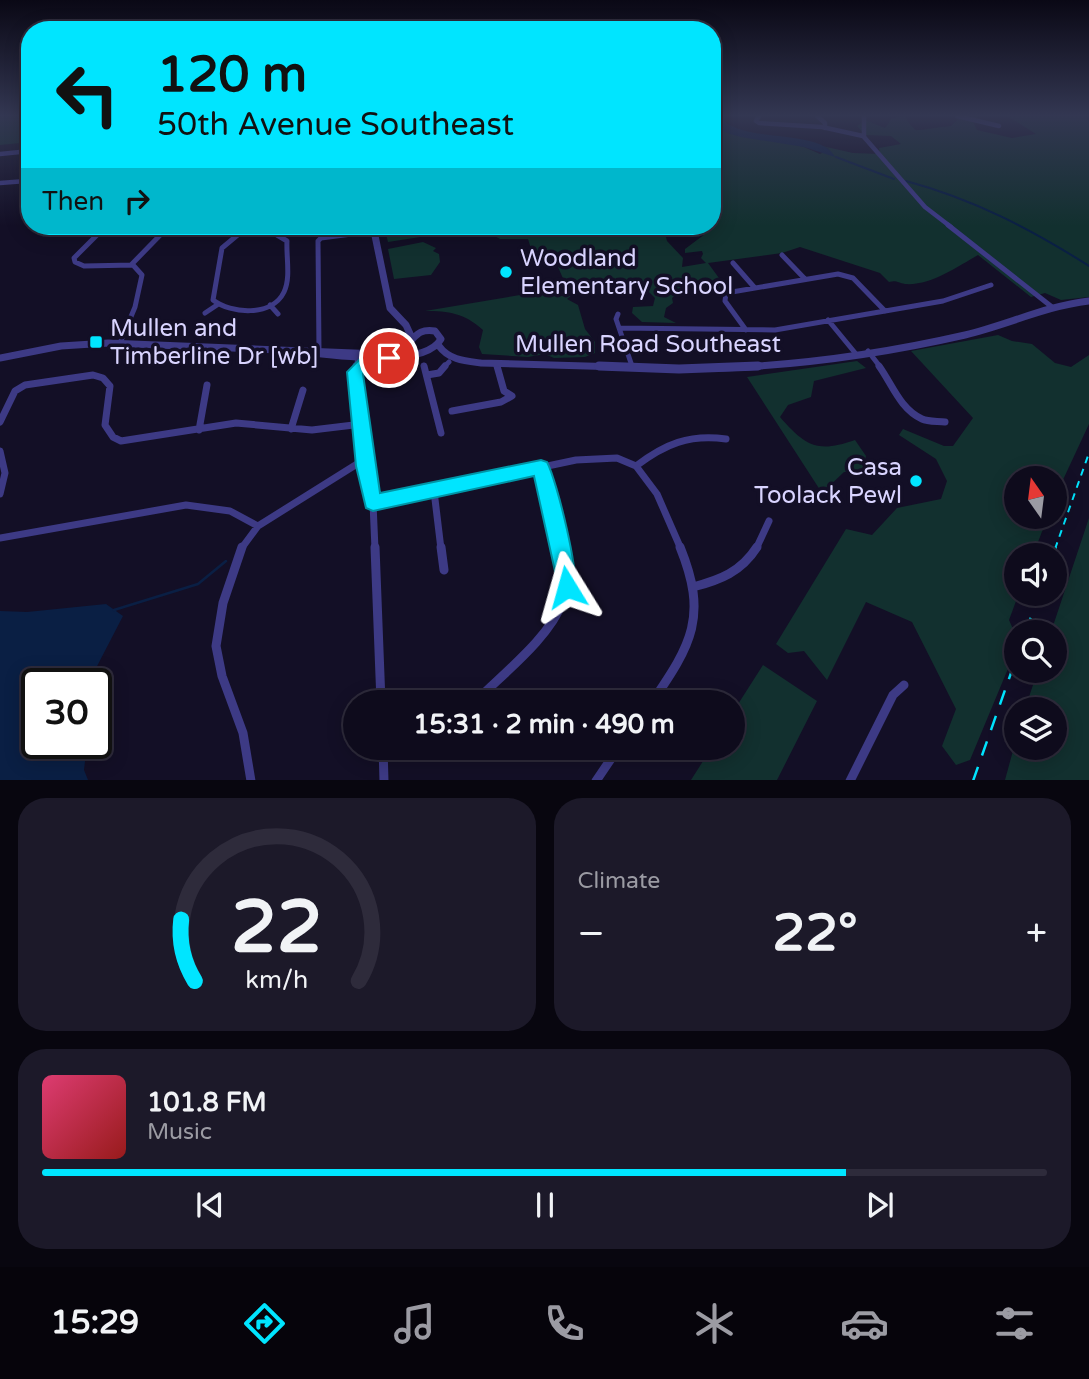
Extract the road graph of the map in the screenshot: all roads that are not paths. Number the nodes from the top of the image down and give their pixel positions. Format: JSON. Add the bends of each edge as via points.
{"nodes":[{"id":1,"x":877,"y":152,"type":"edge"},
{"id":2,"x":21,"y":181,"type":"edge"},
{"id":3,"x":0,"y":183,"type":"edge"},
{"id":4,"x":97,"y":235,"type":"edge"},
{"id":5,"x":160,"y":235,"type":"edge"},
{"id":6,"x":238,"y":235,"type":"edge"},
{"id":7,"x":280,"y":235,"type":"edge"},
{"id":8,"x":342,"y":235,"type":"edge"},
{"id":9,"x":375,"y":235,"type":"edge"},
{"id":10,"x":338,"y":236,"type":"joint"},
{"id":11,"x":782,"y":255,"type":"dead end"},
{"id":12,"x":733,"y":263,"type":"dead end"},
{"id":13,"x":131,"y":265,"type":"junction"},
{"id":14,"x":805,"y":279,"type":"junction"},
{"id":15,"x":991,"y":285,"type":"dead end"},
{"id":16,"x":754,"y":287,"type":"junction"},
{"id":17,"x":1089,"y":301,"type":"edge"},
{"id":18,"x":217,"y":305,"type":"junction"},
{"id":19,"x":270,"y":305,"type":"junction"},
{"id":20,"x":1052,"y":307,"type":"junction"},
{"id":21,"x":885,"y":311,"type":"junction"},
{"id":22,"x":205,"y":313,"type":"dead end"},
{"id":23,"x":278,"y":314,"type":"dead end"},
{"id":24,"x":618,"y":314,"type":"dead end"},
{"id":25,"x":828,"y":320,"type":"junction"},
{"id":26,"x":402,"y":322,"type":"junction"},
{"id":27,"x":620,"y":328,"type":"junction"},
{"id":28,"x":424,"y":330,"type":"junction"},
{"id":29,"x":746,"y":330,"type":"junction"},
{"id":30,"x":409,"y":338,"type":"junction"},
{"id":31,"x":120,"y":342,"type":"junction"},
{"id":32,"x":439,"y":345,"type":"junction"},
{"id":33,"x":296,"y":351,"type":"junction"},
{"id":34,"x":319,"y":351,"type":"junction"},
{"id":35,"x":868,"y":351,"type":"junction"},
{"id":36,"x":420,"y":352,"type":"junction"},
{"id":37,"x":856,"y":354,"type":"junction"},
{"id":38,"x":375,"y":357,"type":"junction"},
{"id":39,"x":0,"y":358,"type":"edge"},
{"id":40,"x":358,"y":358,"type":"junction"},
{"id":41,"x":449,"y":362,"type":"junction"},
{"id":42,"x":495,"y":363,"type":"junction"},
{"id":43,"x":424,"y":366,"type":"dead end"},
{"id":44,"x":632,"y":366,"type":"junction"},
{"id":45,"x":355,"y":372,"type":"junction"},
{"id":46,"x":427,"y":375,"type":"junction"},
{"id":47,"x":207,"y":384,"type":"dead end"},
{"id":48,"x":303,"y":390,"type":"dead end"},
{"id":49,"x":452,"y":411,"type":"dead end"},
{"id":50,"x":0,"y":422,"type":"edge"},
{"id":51,"x":945,"y":422,"type":"dead end"},
{"id":52,"x":362,"y":424,"type":"junction"},
{"id":53,"x":290,"y":429,"type":"junction"},
{"id":54,"x":199,"y":430,"type":"junction"},
{"id":55,"x":441,"y":433,"type":"dead end"},
{"id":56,"x":726,"y":439,"type":"dead end"},
{"id":57,"x":0,"y":452,"type":"edge"},
{"id":58,"x":365,"y":459,"type":"junction"},
{"id":59,"x":636,"y":466,"type":"junction"},
{"id":60,"x":541,"y":467,"type":"junction"},
{"id":61,"x":434,"y":491,"type":"junction"},
{"id":62,"x":0,"y":494,"type":"edge"},
{"id":63,"x":373,"y":503,"type":"junction"},
{"id":64,"x":769,"y":521,"type":"dead end"},
{"id":65,"x":258,"y":526,"type":"junction"},
{"id":66,"x":0,"y":538,"type":"edge"},
{"id":67,"x":444,"y":570,"type":"dead end"},
{"id":68,"x":693,"y":587,"type":"junction"},
{"id":69,"x":904,"y":685,"type":"dead end"},
{"id":70,"x":381,"y":690,"type":"edge"},
{"id":71,"x":487,"y":690,"type":"edge"},
{"id":72,"x":661,"y":690,"type":"edge"},
{"id":73,"x":383,"y":760,"type":"edge"},
{"id":74,"x":610,"y":760,"type":"edge"},
{"id":75,"x":251,"y":780,"type":"edge"},
{"id":76,"x":384,"y":780,"type":"edge"},
{"id":77,"x":596,"y":780,"type":"edge"},
{"id":78,"x":850,"y":780,"type":"edge"}],
"edges":[{"from":1,"to":20,"type":"street","via":[[925,207]]},
{"from":2,"to":3,"type":"street"},
{"from":4,"to":13,"type":"street","via":[[75,262],[84,266]]},
{"from":5,"to":13,"type":"street"},
{"from":6,"to":18,"type":"street","via":[[222,248],[212,294]]},
{"from":7,"to":19,"type":"street","via":[[287,241],[284,291]]},
{"from":8,"to":10,"type":"street"},
{"from":9,"to":26,"type":"street","via":[[390,308]]},
{"from":10,"to":34,"type":"street","via":[[318,241]]},
{"from":11,"to":14,"type":"street"},
{"from":12,"to":16,"type":"street"},
{"from":13,"to":31,"type":"street","via":[[142,275]]},
{"from":14,"to":16,"type":"street"},
{"from":14,"to":21,"type":"street","via":[[848,276]]},
{"from":15,"to":21,"type":"street","via":[[943,301]]},
{"from":16,"to":29,"type":"street","via":[[724,296]]},
{"from":17,"to":20,"type":"street","name":"Mullen Road Southeast"},
{"from":18,"to":19,"type":"street","via":[[240,310]]},
{"from":18,"to":22,"type":"street"},
{"from":19,"to":23,"type":"street"},
{"from":20,"to":35,"type":"street","name":"Mullen Road Southeast","via":[[974,333]]},
{"from":21,"to":25,"type":"street"},
{"from":24,"to":27,"type":"street"},
{"from":25,"to":29,"type":"street","via":[[775,330]]},
{"from":25,"to":37,"type":"street"},
{"from":26,"to":28,"type":"street"},
{"from":26,"to":30,"type":"street"},
{"from":27,"to":29,"type":"street"},
{"from":27,"to":44,"type":"street"},
{"from":28,"to":30,"type":"street","name":"Mullen Road Southeast"},
{"from":28,"to":32,"type":"street","name":"Mullen Road Southeast","via":[[440,335]]},
{"from":30,"to":36,"type":"street","via":[[408,347]]},
{"from":30,"to":38,"type":"street","name":"Mullen Road Southeast","via":[[401,349]]},
{"from":31,"to":33,"type":"street","name":"Mullen Road Southeast"},
{"from":31,"to":39,"type":"street","name":"Mullen Road Southeast","via":[[61,346]]},
{"from":32,"to":36,"type":"street"},
{"from":32,"to":42,"type":"street","name":"Mullen Road Southeast","via":[[451,358]]},
{"from":33,"to":34,"type":"street","name":"Mullen Road Southeast"},
{"from":33,"to":40,"type":"street","name":"Mullen Road Southeast"},
{"from":34,"to":38,"type":"street","name":"Mullen Road Southeast"},
{"from":35,"to":37,"type":"street","name":"Mullen Road Southeast"},
{"from":35,"to":51,"type":"street","via":[[894,394],[922,419]]},
{"from":36,"to":38,"type":"street","name":"Mullen Road Southeast"},
{"from":36,"to":41,"type":"street","name":"Mullen Road Southeast"},
{"from":37,"to":44,"type":"street","name":"Mullen Road Southeast","via":[[785,365]]},
{"from":38,"to":40,"type":"street","name":"Mullen Road Southeast"},
{"from":38,"to":45,"type":"street"},
{"from":40,"to":45,"type":"street"},
{"from":41,"to":42,"type":"street","name":"Mullen Road Southeast"},
{"from":41,"to":46,"type":"street","via":[[446,369]]},
{"from":42,"to":44,"type":"street","name":"Mullen Road Southeast"},
{"from":42,"to":49,"type":"street","via":[[504,391],[512,396]]},
{"from":43,"to":46,"type":"street"},
{"from":45,"to":52,"type":"street"},
{"from":46,"to":55,"type":"street"},
{"from":47,"to":54,"type":"street"},
{"from":48,"to":53,"type":"street"},
{"from":50,"to":54,"type":"street","via":[[15,391],[24,384],[93,375],[110,386],[105,429],[109,436],[121,441]]},
{"from":52,"to":53,"type":"street"},
{"from":52,"to":58,"type":"street"},
{"from":53,"to":54,"type":"street","via":[[251,423]]},
{"from":56,"to":59,"type":"street","via":[[686,437]]},
{"from":57,"to":62,"type":"street","via":[[6,469]]},
{"from":58,"to":63,"type":"street"},
{"from":58,"to":65,"type":"street"},
{"from":59,"to":60,"type":"street","via":[[609,457]]},
{"from":59,"to":68,"type":"street","via":[[656,492]]},
{"from":60,"to":61,"type":"street"},
{"from":60,"to":71,"type":"street","via":[[565,569],[564,600],[557,614]]},
{"from":61,"to":63,"type":"street"},
{"from":61,"to":67,"type":"street"},
{"from":63,"to":70,"type":"street"},
{"from":64,"to":68,"type":"street","via":[[757,549],[737,573]]},
{"from":65,"to":66,"type":"street","via":[[230,511],[186,505]]},
{"from":65,"to":75,"type":"street","via":[[241,549],[217,638],[223,684],[243,732]]},
{"from":68,"to":72,"type":"street","via":[[688,644]]},
{"from":69,"to":78,"type":"street","via":[[893,695]]},
{"from":73,"to":76,"type":"street"},
{"from":74,"to":77,"type":"street"}]}
